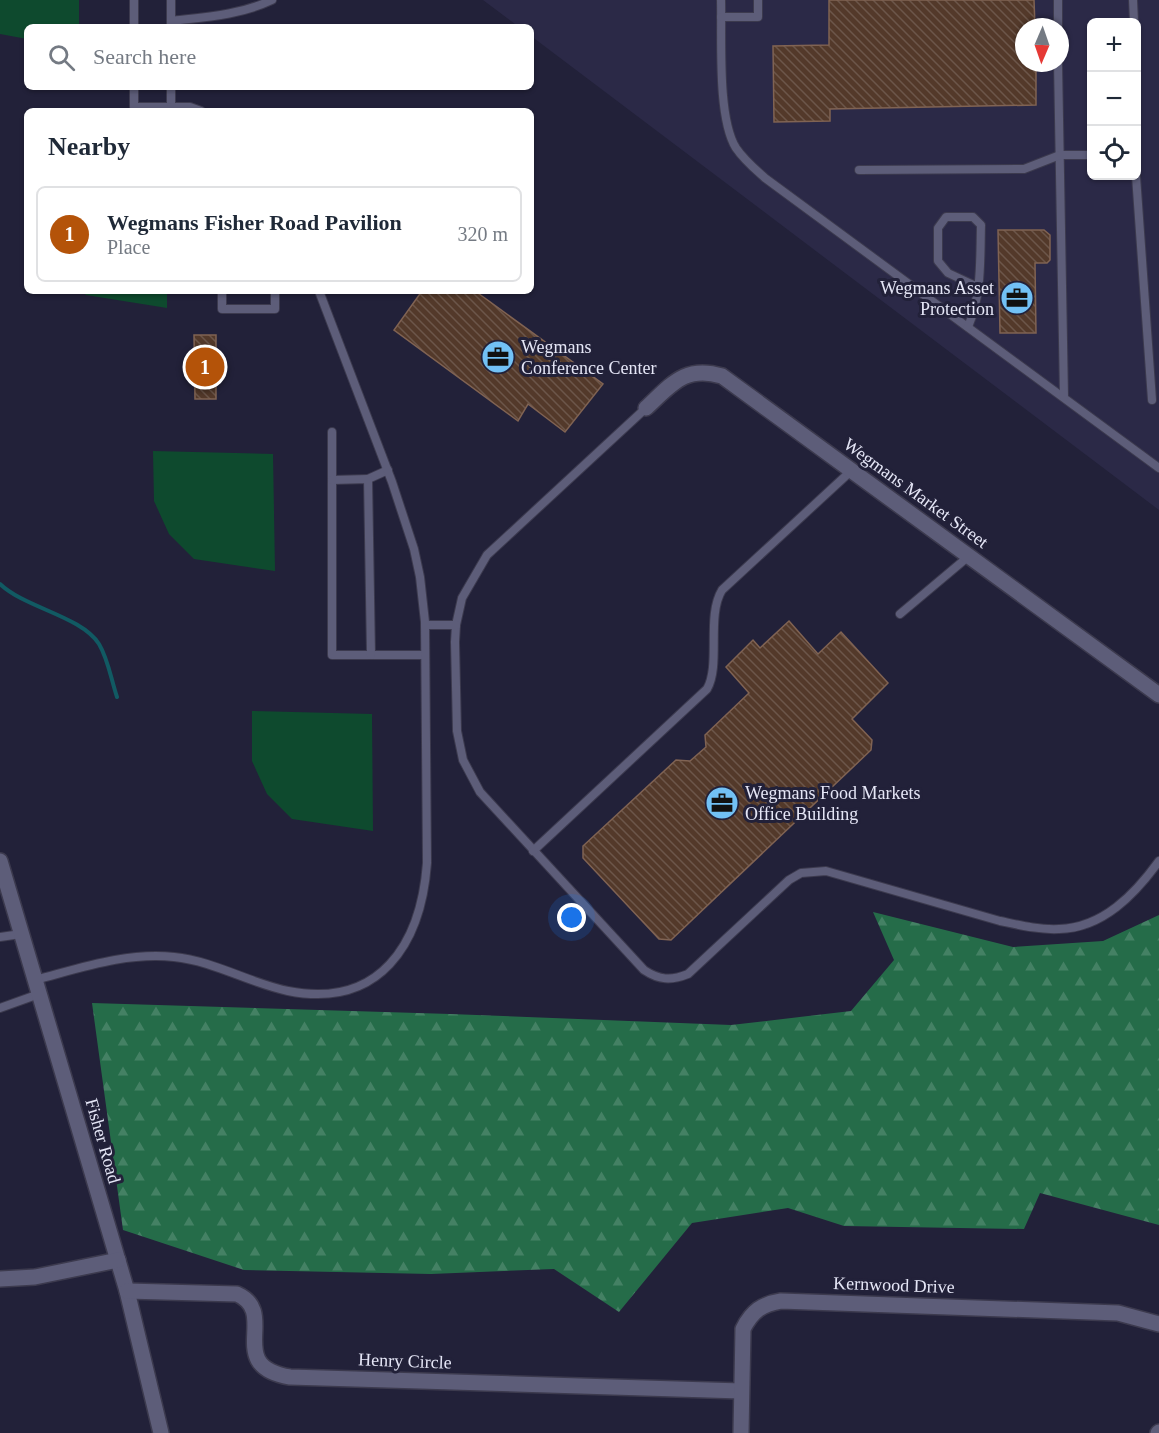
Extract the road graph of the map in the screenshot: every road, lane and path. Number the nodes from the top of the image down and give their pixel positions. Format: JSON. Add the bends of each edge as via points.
{"nodes":[{"id":1,"x":134,"y":0,"type":"edge"},
{"id":2,"x":171,"y":0,"type":"edge"},
{"id":3,"x":272,"y":0,"type":"edge"},
{"id":4,"x":721,"y":0,"type":"edge"},
{"id":5,"x":758,"y":0,"type":"edge"},
{"id":6,"x":1058,"y":0,"type":"edge"},
{"id":7,"x":1133,"y":0,"type":"edge"},
{"id":8,"x":721,"y":17,"type":"junction"},
{"id":9,"x":1058,"y":18,"type":"edge"},
{"id":10,"x":1134,"y":18,"type":"edge"},
{"id":11,"x":134,"y":24,"type":"edge"},
{"id":12,"x":171,"y":24,"type":"edge"},
{"id":13,"x":1058,"y":72,"type":"edge"},
{"id":14,"x":134,"y":90,"type":"edge"},
{"id":15,"x":171,"y":90,"type":"edge"},
{"id":16,"x":171,"y":107,"type":"junction"},
{"id":17,"x":193,"y":108,"type":"edge"},
{"id":18,"x":1060,"y":155,"type":"junction"},
{"id":19,"x":1087,"y":155,"type":"edge"},
{"id":20,"x":859,"y":170,"type":"dead end"},
{"id":21,"x":1136,"y":180,"type":"edge"},
{"id":22,"x":980,"y":288,"type":"junction"},
{"id":23,"x":222,"y":294,"type":"edge"},
{"id":24,"x":275,"y":294,"type":"edge"},
{"id":25,"x":320,"y":294,"type":"edge"},
{"id":26,"x":968,"y":327,"type":"junction"},
{"id":27,"x":1064,"y":397,"type":"junction"},
{"id":28,"x":1152,"y":400,"type":"dead end"},
{"id":29,"x":646,"y":408,"type":"joint"},
{"id":30,"x":332,"y":432,"type":"dead end"},
{"id":31,"x":1159,"y":468,"type":"edge"},
{"id":32,"x":388,"y":470,"type":"junction"},
{"id":33,"x":851,"y":471,"type":"junction"},
{"id":34,"x":368,"y":479,"type":"junction"},
{"id":35,"x":332,"y":480,"type":"junction"},
{"id":36,"x":969,"y":556,"type":"junction"},
{"id":37,"x":900,"y":614,"type":"dead end"},
{"id":38,"x":425,"y":625,"type":"junction"},
{"id":39,"x":456,"y":625,"type":"junction"},
{"id":40,"x":370,"y":655,"type":"junction"},
{"id":41,"x":425,"y":655,"type":"junction"},
{"id":42,"x":1159,"y":695,"type":"edge"},
{"id":43,"x":533,"y":851,"type":"junction"},
{"id":44,"x":0,"y":861,"type":"edge"},
{"id":45,"x":1159,"y":861,"type":"edge"},
{"id":46,"x":21,"y":934,"type":"junction"},
{"id":47,"x":0,"y":938,"type":"edge"},
{"id":48,"x":37,"y":987,"type":"junction"},
{"id":49,"x":0,"y":1008,"type":"edge"},
{"id":50,"x":118,"y":1260,"type":"junction"},
{"id":51,"x":0,"y":1279,"type":"edge"},
{"id":52,"x":127,"y":1291,"type":"junction"},
{"id":53,"x":1159,"y":1324,"type":"edge"},
{"id":54,"x":741,"y":1391,"type":"junction"},
{"id":55,"x":161,"y":1433,"type":"edge"},
{"id":56,"x":741,"y":1433,"type":"edge"}],
"edges":[{"from":1,"to":11,"type":"lane"},
{"from":2,"to":12,"type":"lane"},
{"from":3,"to":12,"type":"lane","via":[[229,14]]},
{"from":4,"to":8,"type":"lane"},
{"from":5,"to":8,"type":"lane","via":[[758,16]]},
{"from":6,"to":9,"type":"lane"},
{"from":7,"to":10,"type":"lane"},
{"from":8,"to":26,"type":"lane","via":[[727,128],[746,161]]},
{"from":13,"to":18,"type":"lane"},
{"from":14,"to":16,"type":"lane","via":[[134,107]]},
{"from":15,"to":16,"type":"lane"},
{"from":16,"to":17,"type":"lane"},
{"from":18,"to":19,"type":"lane"},
{"from":18,"to":20,"type":"lane","via":[[1024,170]]},
{"from":18,"to":27,"type":"lane"},
{"from":21,"to":28,"type":"lane"},
{"from":22,"to":22,"type":"lane","via":[[981,225],[973,217],[946,217],[938,228],[938,261],[948,273]]},
{"from":22,"to":26,"type":"lane"},
{"from":23,"to":24,"type":"lane","via":[[222,309],[275,309]]},
{"from":25,"to":32,"type":"lane"},
{"from":26,"to":27,"type":"lane"},
{"from":27,"to":31,"type":"lane"},
{"from":29,"to":33,"type":"street","name":"Wegmans Market Street","via":[[690,373],[722,376]]},
{"from":29,"to":39,"type":"lane","via":[[487,555],[462,598]]},
{"from":30,"to":35,"type":"lane"},
{"from":32,"to":34,"type":"lane"},
{"from":32,"to":38,"type":"lane","via":[[414,549]]},
{"from":33,"to":36,"type":"street","name":"Wegmans Market Street"},
{"from":33,"to":43,"type":"lane","via":[[722,590],[716,606],[707,689]]},
{"from":34,"to":35,"type":"lane"},
{"from":34,"to":40,"type":"lane"},
{"from":35,"to":40,"type":"lane","via":[[332,655]]},
{"from":36,"to":37,"type":"lane"},
{"from":36,"to":42,"type":"street","name":"Wegmans Market Street"},
{"from":38,"to":39,"type":"lane"},
{"from":38,"to":41,"type":"lane"},
{"from":39,"to":43,"type":"lane","via":[[457,731],[463,760],[480,792]]},
{"from":40,"to":41,"type":"lane"},
{"from":41,"to":48,"type":"lane","via":[[426,882],[410,938],[386,969],[359,986],[318,993],[289,991],[208,964],[152,956],[116,959]]},
{"from":43,"to":45,"type":"lane","via":[[644,970],[666,980],[688,974],[801,873],[826,871],[1000,921],[1060,929],[1088,924],[1106,915],[1134,892]]},
{"from":44,"to":46,"type":"street","name":"Fisher Road"},
{"from":46,"to":47,"type":"lane"},
{"from":46,"to":48,"type":"street","name":"Fisher Road"},
{"from":48,"to":49,"type":"lane"},
{"from":48,"to":50,"type":"street","name":"Fisher Road"},
{"from":50,"to":51,"type":"street","via":[[35,1277]]},
{"from":50,"to":52,"type":"street","name":"Fisher Road"},
{"from":52,"to":54,"type":"street","name":"Henry Circle","via":[[237,1294],[252,1306],[256,1354],[261,1366],[273,1374],[290,1377]]},
{"from":52,"to":55,"type":"street","name":"Fisher Road"},
{"from":53,"to":54,"type":"street","name":"Kernwood Drive","via":[[1118,1313],[768,1303],[756,1309],[743,1329]]},
{"from":54,"to":56,"type":"street","name":"Kernwood Drive"}]}
